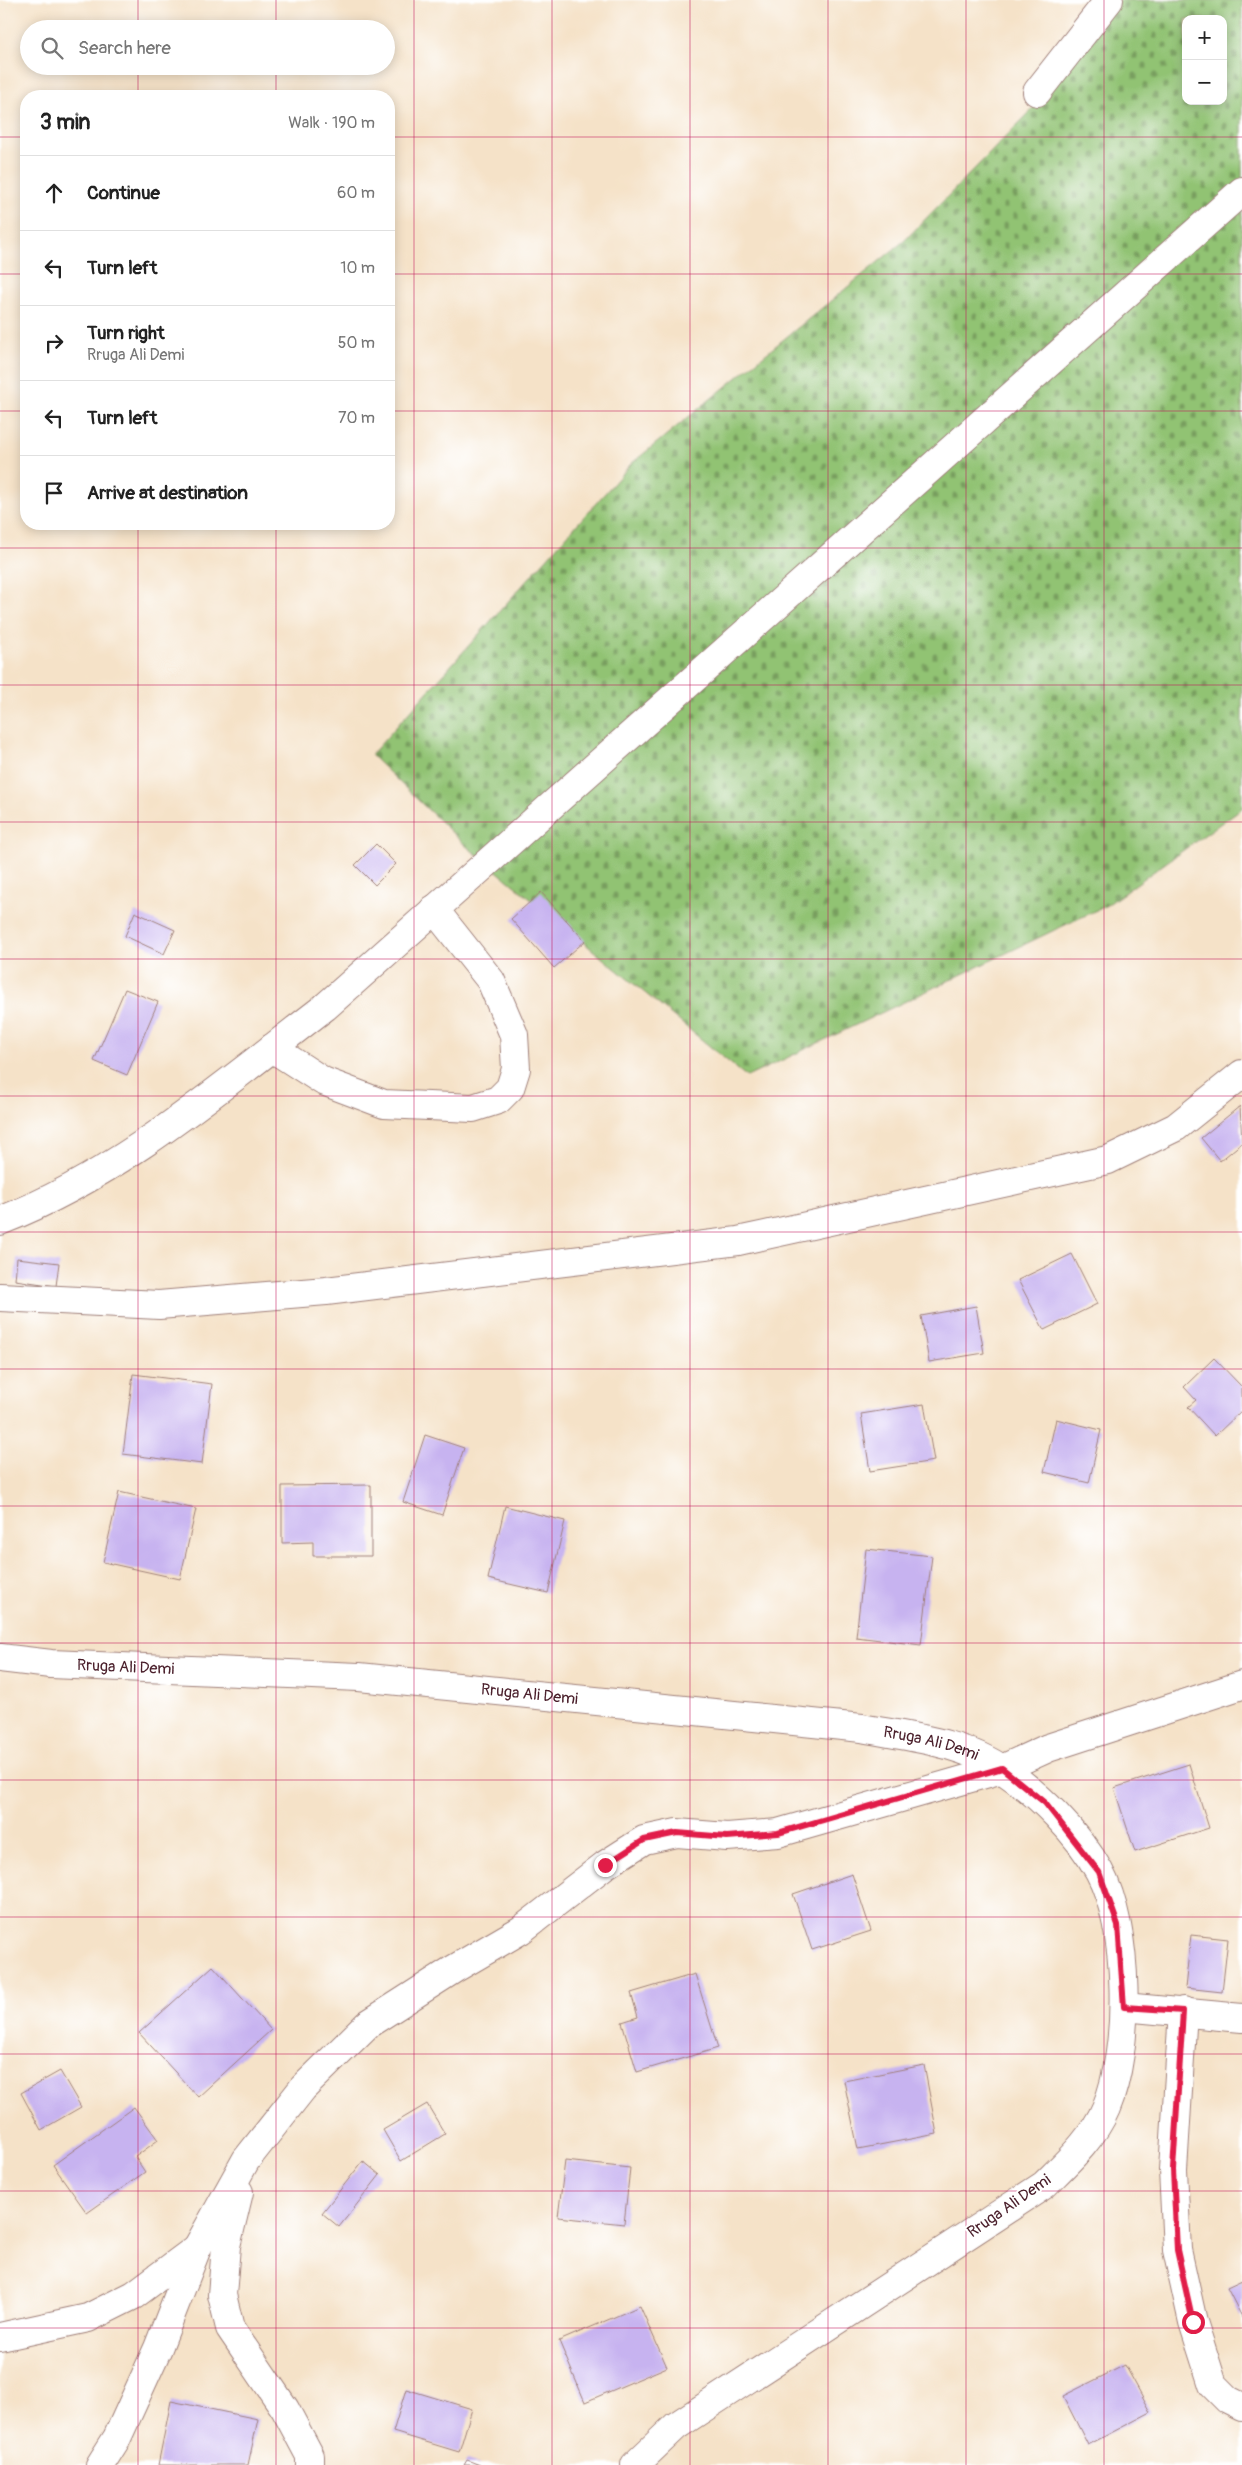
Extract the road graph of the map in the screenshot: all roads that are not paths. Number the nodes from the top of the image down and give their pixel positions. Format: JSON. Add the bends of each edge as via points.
{"nodes":[{"id":1,"x":1109,"y":0,"type":"edge"},
{"id":2,"x":1037,"y":92,"type":"dead end"},
{"id":3,"x":1242,"y":191,"type":"edge"},
{"id":4,"x":434,"y":909,"type":"junction"},
{"id":5,"x":272,"y":1048,"type":"junction"},
{"id":6,"x":1242,"y":1074,"type":"edge"},
{"id":7,"x":0,"y":1221,"type":"edge"},
{"id":8,"x":0,"y":1297,"type":"edge"},
{"id":9,"x":0,"y":1658,"type":"edge"},
{"id":10,"x":1242,"y":1685,"type":"edge"},
{"id":11,"x":1002,"y":1768,"type":"junction"},
{"id":12,"x":1124,"y":2007,"type":"junction"},
{"id":13,"x":1183,"y":2011,"type":"junction"},
{"id":14,"x":1242,"y":2018,"type":"edge"},
{"id":15,"x":246,"y":2160,"type":"junction"},
{"id":16,"x":197,"y":2248,"type":"junction"},
{"id":17,"x":0,"y":2337,"type":"edge"},
{"id":18,"x":1242,"y":2407,"type":"edge"},
{"id":19,"x":100,"y":2465,"type":"edge"},
{"id":20,"x":310,"y":2465,"type":"edge"},
{"id":21,"x":635,"y":2465,"type":"edge"}],
"edges":[{"from":1,"to":2,"type":"street"},
{"from":3,"to":4,"type":"street"},
{"from":4,"to":5,"type":"street","via":[[325,1007]]},
{"from":4,"to":5,"type":"street","via":[[491,982],[514,1035],[516,1069],[510,1088],[498,1100],[473,1108],[384,1104],[323,1081]]},
{"from":5,"to":7,"type":"street","via":[[120,1159],[37,1206]]},
{"from":6,"to":8,"type":"street","via":[[1176,1127],[1108,1160],[738,1241],[326,1292],[159,1305]]},
{"from":9,"to":11,"type":"street","name":"Rruga Ali Demi","via":[[51,1664],[360,1677],[862,1728],[970,1753]]},
{"from":10,"to":11,"type":"street","via":[[1048,1748]]},
{"from":11,"to":12,"type":"street","name":"Rruga Ali Demi","via":[[1045,1803],[1099,1872],[1118,1925]]},
{"from":11,"to":15,"type":"street","via":[[778,1833],[727,1837],[677,1833],[644,1840],[605,1865],[521,1930],[454,1968],[368,2024],[303,2088]]},
{"from":12,"to":13,"type":"street"},
{"from":12,"to":21,"type":"street","name":"Rruga Ali Demi","via":[[1119,2057],[1106,2108],[1080,2150],[1044,2185],[676,2426]]},
{"from":13,"to":14,"type":"street"},
{"from":13,"to":18,"type":"street","via":[[1173,2170],[1177,2250],[1193,2322],[1213,2384],[1228,2400]]},
{"from":15,"to":16,"type":"street"},
{"from":15,"to":20,"type":"street","via":[[226,2246],[222,2295],[230,2328],[285,2409],[310,2456]]},
{"from":16,"to":17,"type":"street","via":[[134,2296],[88,2318]]},
{"from":16,"to":19,"type":"street","via":[[118,2438]]}]}
